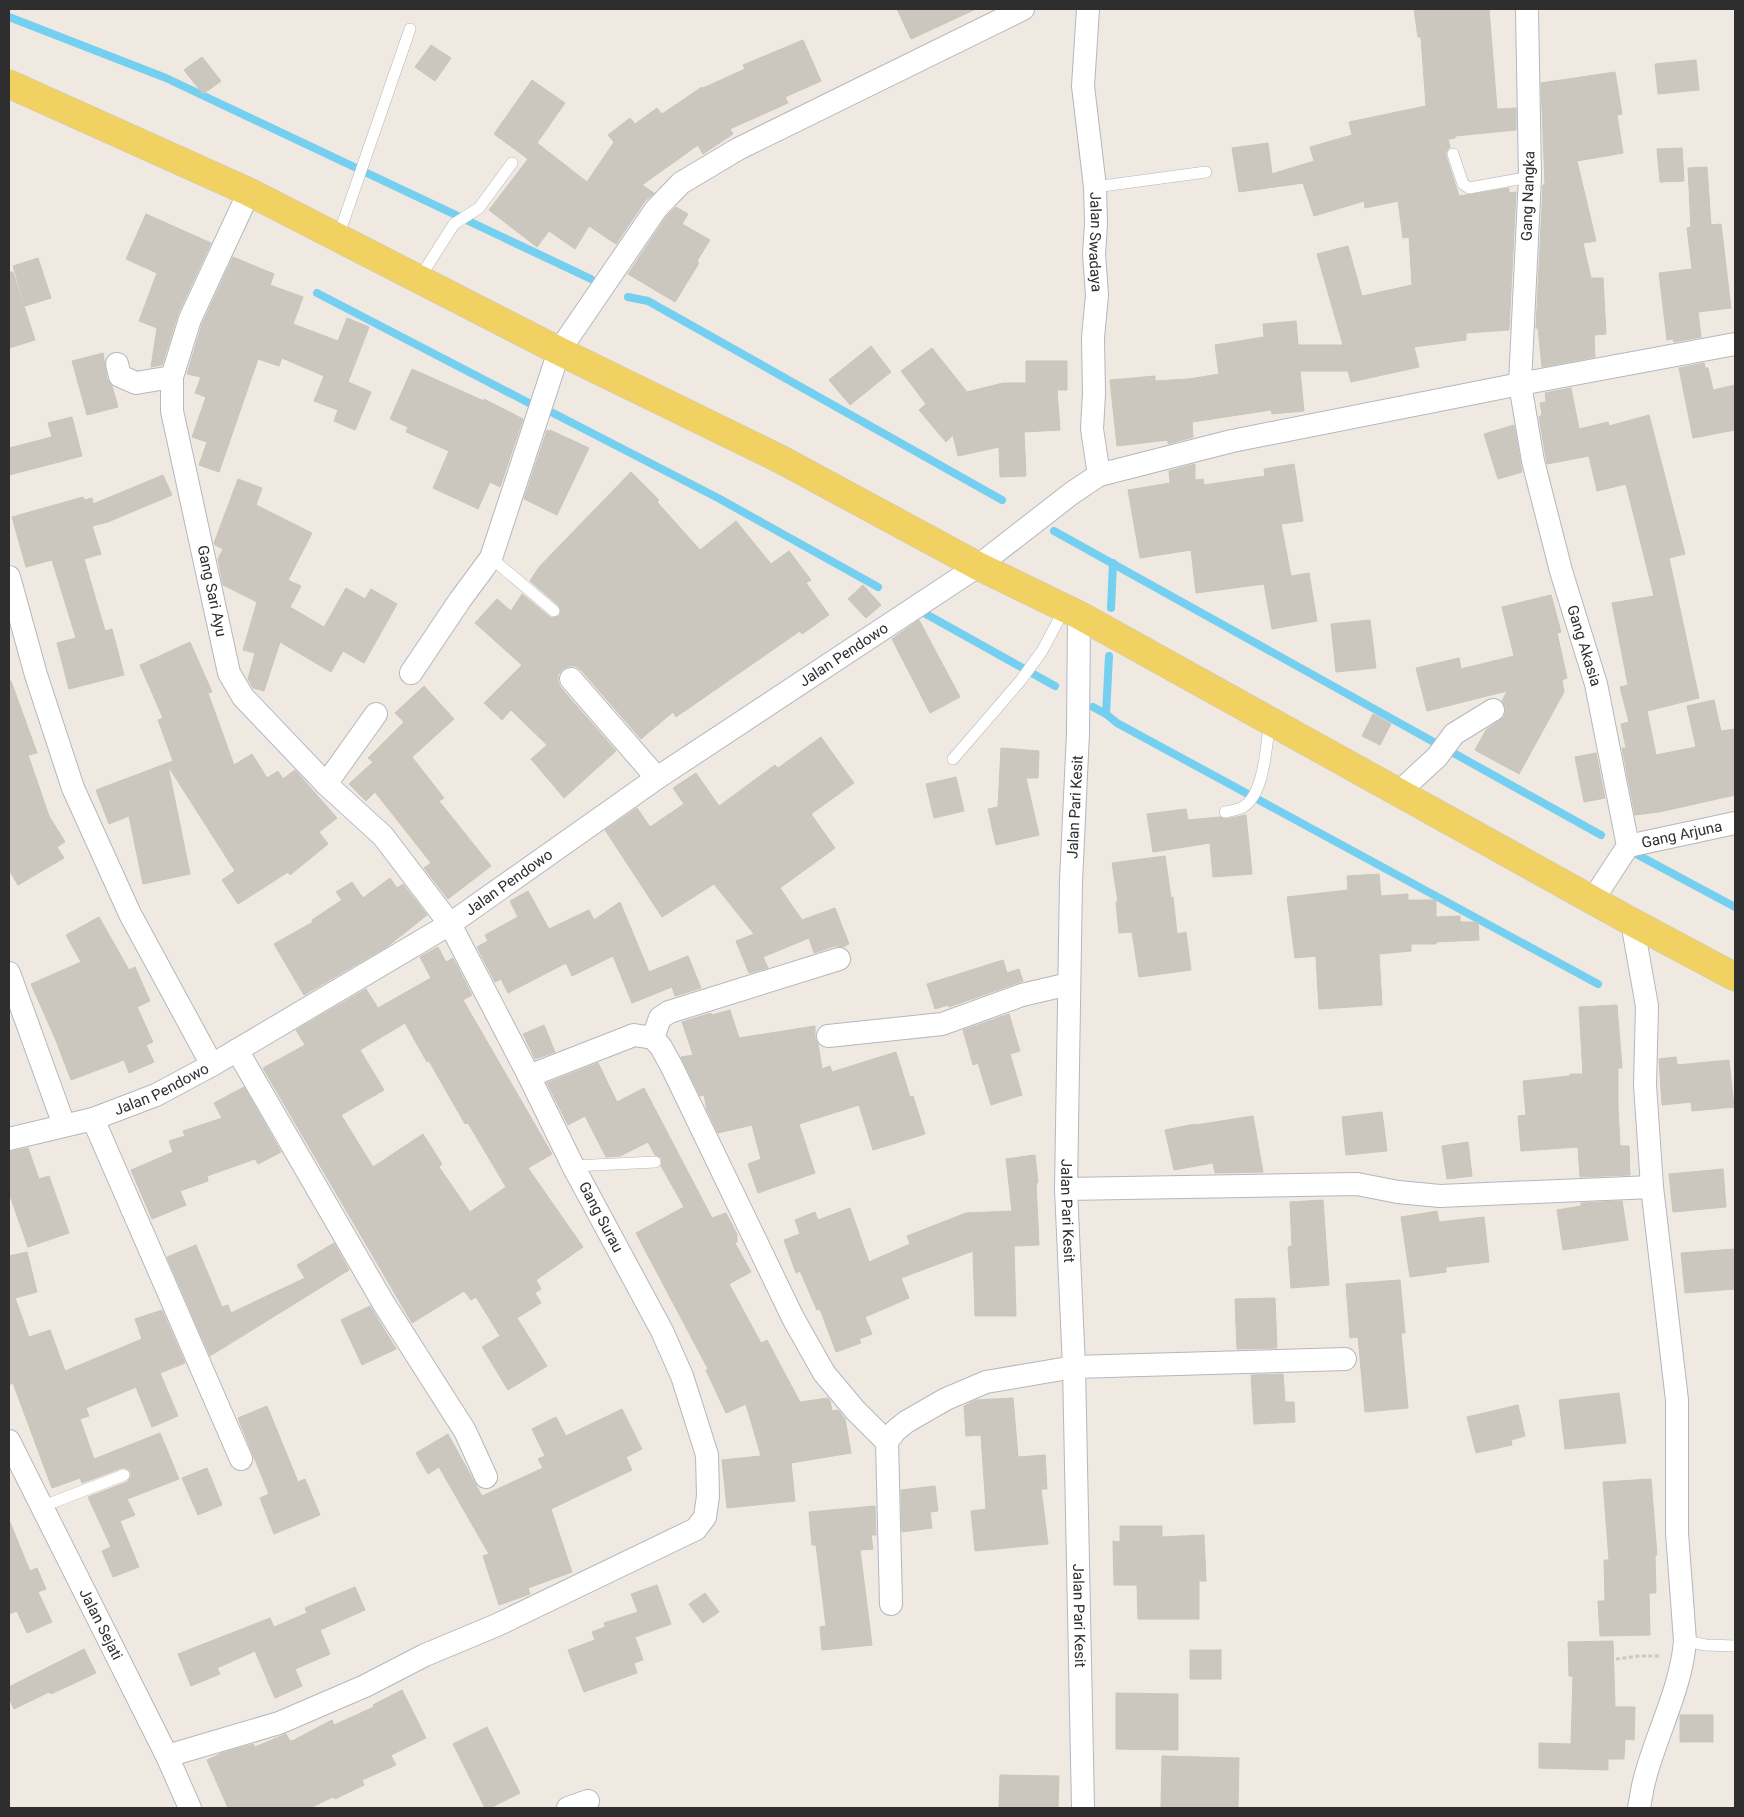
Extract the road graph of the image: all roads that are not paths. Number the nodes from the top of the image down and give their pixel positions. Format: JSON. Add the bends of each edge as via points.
{"nodes":[{"id":1,"x":1023,"y":9,"type":"edge"},
{"id":2,"x":1088,"y":9,"type":"edge"},
{"id":3,"x":1527,"y":9,"type":"edge"},
{"id":4,"x":410,"y":29,"type":"dead end"},
{"id":5,"x":9,"y":84,"type":"edge"},
{"id":6,"x":1454,"y":154,"type":"dead end"},
{"id":7,"x":512,"y":163,"type":"dead end"},
{"id":8,"x":1206,"y":172,"type":"dead end"},
{"id":9,"x":1530,"y":176,"type":"junction"},
{"id":10,"x":1095,"y":188,"type":"junction"},
{"id":11,"x":249,"y":192,"type":"junction"},
{"id":12,"x":338,"y":238,"type":"junction"},
{"id":13,"x":419,"y":279,"type":"junction"},
{"id":14,"x":1735,"y":344,"type":"edge"},
{"id":15,"x":559,"y":351,"type":"junction"},
{"id":16,"x":117,"y":364,"type":"dead end"},
{"id":17,"x":172,"y":376,"type":"junction"},
{"id":18,"x":1520,"y":384,"type":"junction"},
{"id":19,"x":1099,"y":475,"type":"junction"},
{"id":20,"x":492,"y":558,"type":"junction"},
{"id":21,"x":978,"y":566,"type":"junction"},
{"id":22,"x":9,"y":577,"type":"edge"},
{"id":23,"x":554,"y":611,"type":"dead end"},
{"id":24,"x":1072,"y":611,"type":"junction"},
{"id":25,"x":410,"y":674,"type":"dead end"},
{"id":26,"x":571,"y":679,"type":"dead end"},
{"id":27,"x":1493,"y":710,"type":"dead end"},
{"id":28,"x":376,"y":714,"type":"dead end"},
{"id":29,"x":1270,"y":721,"type":"junction"},
{"id":30,"x":953,"y":759,"type":"dead end"},
{"id":31,"x":657,"y":778,"type":"junction"},
{"id":32,"x":326,"y":784,"type":"junction"},
{"id":33,"x":1399,"y":792,"type":"junction"},
{"id":34,"x":1225,"y":812,"type":"dead end"},
{"id":35,"x":1735,"y":823,"type":"edge"},
{"id":36,"x":1628,"y":846,"type":"junction"},
{"id":37,"x":1592,"y":900,"type":"junction"},
{"id":38,"x":1632,"y":922,"type":"junction"},
{"id":39,"x":450,"y":924,"type":"junction"},
{"id":40,"x":839,"y":959,"type":"dead end"},
{"id":41,"x":9,"y":973,"type":"edge"},
{"id":42,"x":1735,"y":977,"type":"edge"},
{"id":43,"x":1069,"y":984,"type":"junction"},
{"id":44,"x":828,"y":1036,"type":"dead end"},
{"id":45,"x":653,"y":1038,"type":"junction"},
{"id":46,"x":237,"y":1050,"type":"junction"},
{"id":47,"x":212,"y":1065,"type":"junction"},
{"id":48,"x":529,"y":1076,"type":"junction"},
{"id":49,"x":93,"y":1119,"type":"junction"},
{"id":50,"x":64,"y":1125,"type":"junction"},
{"id":51,"x":9,"y":1139,"type":"edge"},
{"id":52,"x":655,"y":1162,"type":"dead end"},
{"id":53,"x":573,"y":1166,"type":"junction"},
{"id":54,"x":1652,"y":1187,"type":"junction"},
{"id":55,"x":1066,"y":1189,"type":"junction"},
{"id":56,"x":1345,"y":1360,"type":"dead end"},
{"id":57,"x":1074,"y":1366,"type":"junction"},
{"id":58,"x":9,"y":1441,"type":"edge"},
{"id":59,"x":887,"y":1442,"type":"junction"},
{"id":60,"x":241,"y":1459,"type":"dead end"},
{"id":61,"x":124,"y":1475,"type":"dead end"},
{"id":62,"x":486,"y":1478,"type":"dead end"},
{"id":63,"x":41,"y":1507,"type":"junction"},
{"id":64,"x":891,"y":1604,"type":"dead end"},
{"id":65,"x":1735,"y":1646,"type":"edge"},
{"id":66,"x":1685,"y":1649,"type":"junction"},
{"id":67,"x":166,"y":1756,"type":"junction"},
{"id":68,"x":190,"y":1808,"type":"edge"},
{"id":69,"x":1083,"y":1808,"type":"edge"},
{"id":70,"x":1639,"y":1808,"type":"edge"}],
"edges":[{"from":1,"to":15,"type":"street","via":[[738,149],[682,184],[656,209]]},
{"from":2,"to":10,"type":"street","name":"Jalan Swadaya","via":[[1083,86]]},
{"from":3,"to":9,"type":"street","name":"Gang Nangka"},
{"from":4,"to":12,"type":"lane"},
{"from":5,"to":11,"type":"main road"},
{"from":6,"to":9,"type":"lane","via":[[1463,184],[1469,188]]},
{"from":7,"to":13,"type":"lane","via":[[480,208],[454,224]]},
{"from":8,"to":10,"type":"lane"},
{"from":9,"to":18,"type":"street","name":"Gang Nangka"},
{"from":10,"to":19,"type":"street","name":"Jalan Swadaya","via":[[1097,295],[1092,429]]},
{"from":11,"to":12,"type":"main road"},
{"from":11,"to":17,"type":"street","name":"Gang Sari Ayu","via":[[190,319]]},
{"from":12,"to":13,"type":"main road"},
{"from":13,"to":15,"type":"main road"},
{"from":14,"to":18,"type":"street","name":"Jalan Pendowo"},
{"from":15,"to":20,"type":"street"},
{"from":15,"to":21,"type":"main road","via":[[782,460]]},
{"from":16,"to":17,"type":"street","via":[[120,376],[136,383]]},
{"from":17,"to":32,"type":"street","name":"Gang Sari Ayu","via":[[172,411],[229,673],[243,696]]},
{"from":18,"to":19,"type":"street","name":"Jalan Pendowo","via":[[1232,441]]},
{"from":18,"to":36,"type":"street","name":"Gang Akasia","via":[[1533,461],[1558,562],[1596,684]]},
{"from":19,"to":21,"type":"street","name":"Jalan Pendowo"},
{"from":20,"to":23,"type":"lane"},
{"from":20,"to":25,"type":"street"},
{"from":21,"to":24,"type":"main road"},
{"from":21,"to":31,"type":"street","name":"Jalan Pendowo"},
{"from":22,"to":47,"type":"street","via":[[36,675],[73,788],[130,914]]},
{"from":24,"to":29,"type":"main road"},
{"from":24,"to":30,"type":"lane","via":[[1021,680]]},
{"from":24,"to":43,"type":"street","name":"Jalan Pari Kesit","via":[[1078,733]]},
{"from":26,"to":31,"type":"street"},
{"from":27,"to":33,"type":"street","via":[[1454,734],[1437,757]]},
{"from":28,"to":32,"type":"street"},
{"from":29,"to":33,"type":"main road"},
{"from":29,"to":34,"type":"lane","via":[[1260,784],[1242,808]]},
{"from":31,"to":39,"type":"street","name":"Jalan Pendowo"},
{"from":32,"to":39,"type":"street","name":"Gang Sari Ayu","via":[[383,836]]},
{"from":33,"to":37,"type":"main road"},
{"from":35,"to":36,"type":"street","name":"Gang Arjuna"},
{"from":36,"to":37,"type":"street"},
{"from":37,"to":38,"type":"main road"},
{"from":38,"to":42,"type":"main road"},
{"from":38,"to":54,"type":"street","via":[[1647,1006],[1645,1084]]},
{"from":39,"to":46,"type":"street","name":"Jalan Pendowo"},
{"from":39,"to":48,"type":"street","name":"Gang Surau"},
{"from":40,"to":45,"type":"street","via":[[669,1012],[660,1018]]},
{"from":41,"to":50,"type":"street"},
{"from":43,"to":44,"type":"street","via":[[1022,996],[942,1024]]},
{"from":43,"to":55,"type":"street","name":"Jalan Pari Kesit"},
{"from":45,"to":48,"type":"street","via":[[634,1035]]},
{"from":45,"to":59,"type":"street","via":[[672,1066],[793,1318],[824,1373]]},
{"from":46,"to":47,"type":"street","name":"Jalan Pendowo"},
{"from":46,"to":62,"type":"street","via":[[384,1304],[465,1431]]},
{"from":47,"to":49,"type":"street","name":"Jalan Pendowo","via":[[156,1096]]},
{"from":48,"to":53,"type":"street","name":"Gang Surau"},
{"from":49,"to":50,"type":"street","name":"Jalan Pendowo"},
{"from":49,"to":60,"type":"street"},
{"from":50,"to":51,"type":"street","name":"Jalan Pendowo"},
{"from":52,"to":53,"type":"lane"},
{"from":53,"to":67,"type":"street","name":"Gang Surau","via":[[662,1331],[682,1376],[707,1455],[708,1496],[702,1522],[696,1528],[497,1625],[425,1655],[365,1686],[279,1723]]},
{"from":54,"to":55,"type":"street","via":[[1440,1196],[1357,1184]]},
{"from":54,"to":66,"type":"street","via":[[1677,1400],[1677,1533]]},
{"from":55,"to":57,"type":"street","name":"Jalan Pari Kesit"},
{"from":56,"to":57,"type":"street"},
{"from":57,"to":59,"type":"street","via":[[986,1382],[946,1399],[906,1422]]},
{"from":57,"to":69,"type":"street","name":"Jalan Pari Kesit"},
{"from":58,"to":63,"type":"street","name":"Jalan Sejati"},
{"from":59,"to":64,"type":"street"},
{"from":61,"to":63,"type":"lane"},
{"from":63,"to":67,"type":"street","name":"Jalan Sejati"},
{"from":65,"to":66,"type":"lane","via":[[1706,1645]]},
{"from":66,"to":70,"type":"street","via":[[1669,1709],[1644,1778]]},
{"from":67,"to":68,"type":"street","name":"Jalan Sejati"}]}
